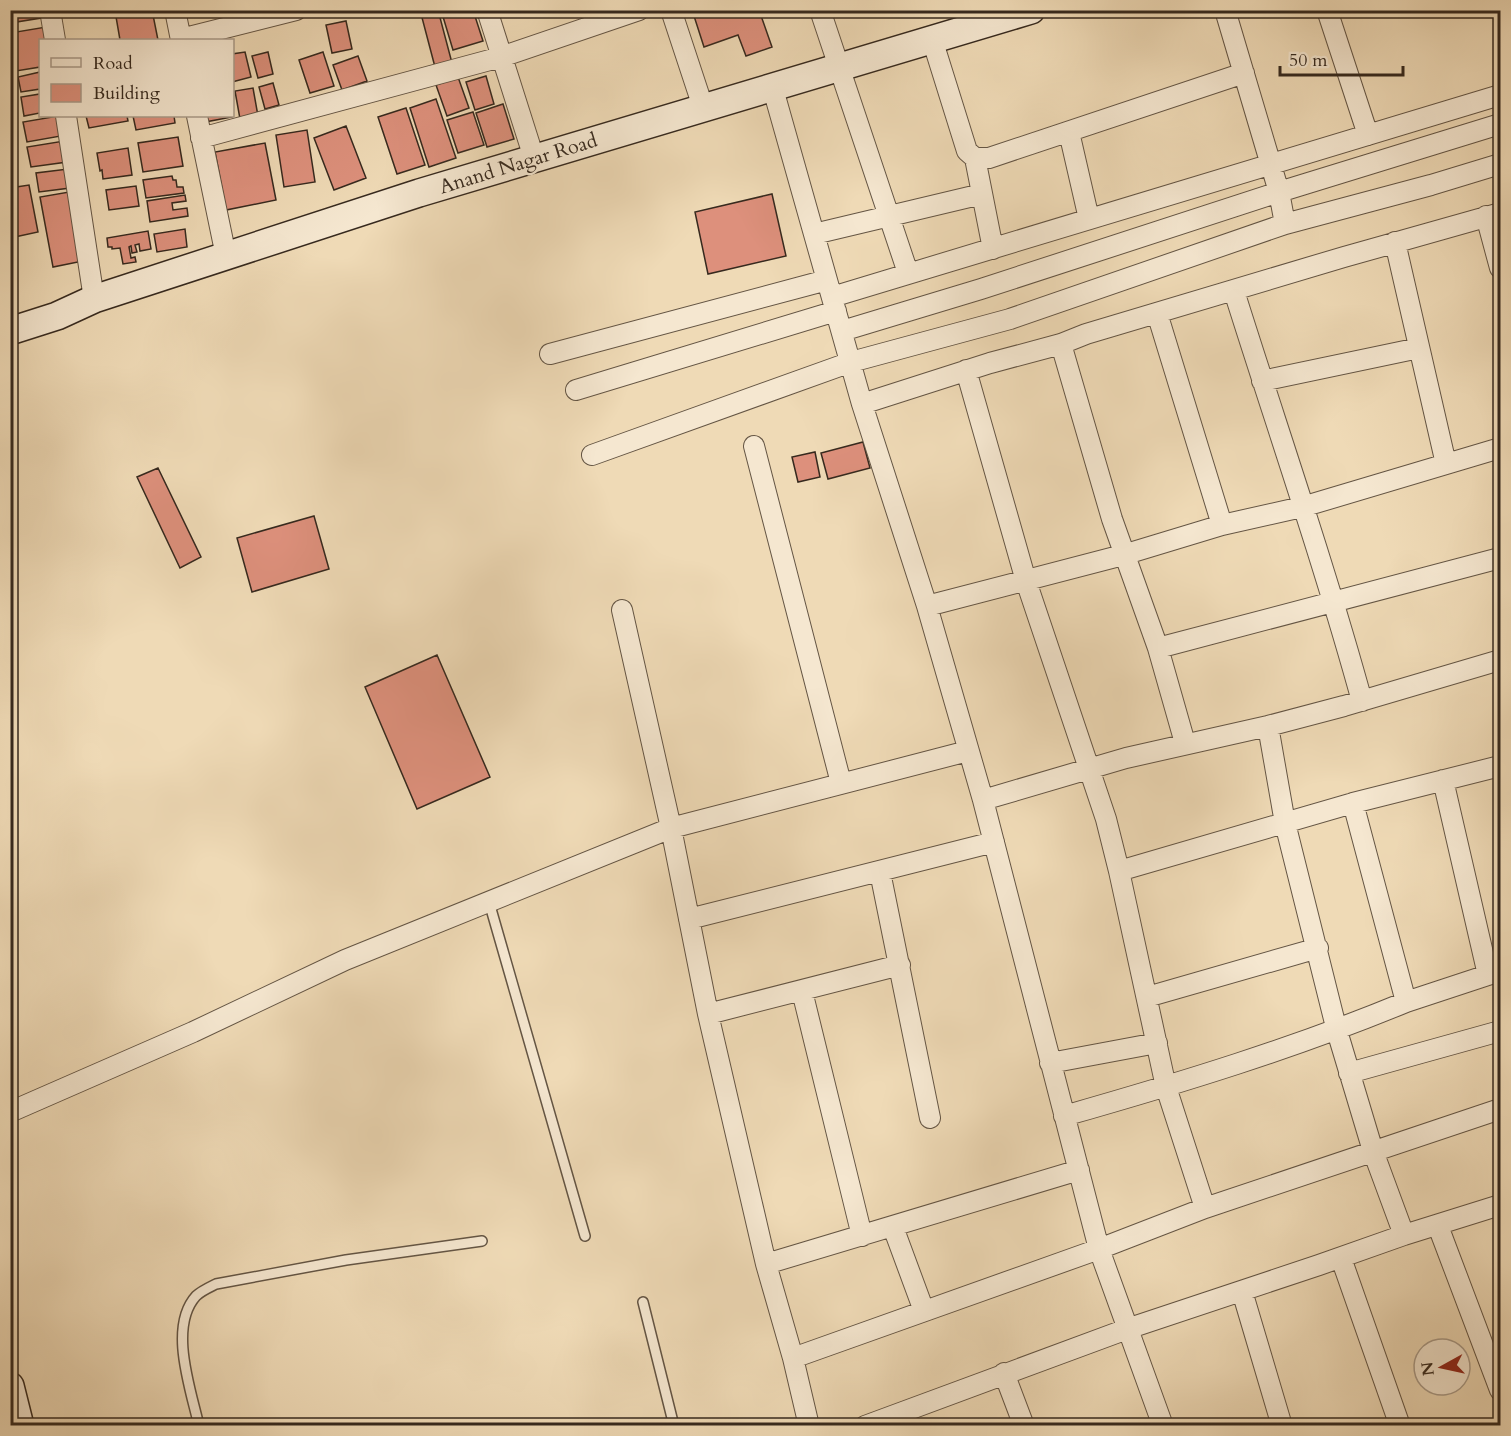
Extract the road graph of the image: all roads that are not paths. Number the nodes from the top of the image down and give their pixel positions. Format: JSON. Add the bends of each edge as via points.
{"nodes":[{"id":1,"x":50,"y":10,"type":"edge"},
{"id":2,"x":175,"y":10,"type":"edge"},
{"id":3,"x":296,"y":10,"type":"edge"},
{"id":4,"x":487,"y":10,"type":"edge"},
{"id":5,"x":639,"y":10,"type":"edge"},
{"id":6,"x":671,"y":10,"type":"edge"},
{"id":7,"x":820,"y":10,"type":"edge"},
{"id":8,"x":1031,"y":10,"type":"edge"},
{"id":9,"x":1224,"y":10,"type":"edge"},
{"id":10,"x":1327,"y":10,"type":"edge"},
{"id":11,"x":55,"y":39,"type":"edge"},
{"id":12,"x":181,"y":39,"type":"edge"},
{"id":13,"x":185,"y":39,"type":"edge"},
{"id":14,"x":932,"y":39,"type":"junction"},
{"id":15,"x":501,"y":57,"type":"junction"},
{"id":16,"x":838,"y":67,"type":"junction"},
{"id":17,"x":1244,"y":73,"type":"junction"},
{"id":18,"x":773,"y":89,"type":"junction"},
{"id":19,"x":1500,"y":95,"type":"edge"},
{"id":20,"x":703,"y":107,"type":"junction"},
{"id":21,"x":66,"y":117,"type":"edge"},
{"id":22,"x":197,"y":117,"type":"edge"},
{"id":23,"x":1500,"y":124,"type":"edge"},
{"id":24,"x":1069,"y":132,"type":"junction"},
{"id":25,"x":1368,"y":135,"type":"junction"},
{"id":26,"x":201,"y":138,"type":"junction"},
{"id":27,"x":534,"y":158,"type":"junction"},
{"id":28,"x":975,"y":158,"type":"junction"},
{"id":29,"x":1500,"y":164,"type":"edge"},
{"id":30,"x":1271,"y":166,"type":"junction"},
{"id":31,"x":1279,"y":192,"type":"junction"},
{"id":32,"x":982,"y":194,"type":"junction"},
{"id":33,"x":1493,"y":214,"type":"edge"},
{"id":34,"x":889,"y":217,"type":"junction"},
{"id":35,"x":1089,"y":219,"type":"junction"},
{"id":36,"x":1285,"y":224,"type":"junction"},
{"id":37,"x":814,"y":234,"type":"junction"},
{"id":38,"x":1395,"y":242,"type":"junction"},
{"id":39,"x":993,"y":249,"type":"junction"},
{"id":40,"x":226,"y":256,"type":"junction"},
{"id":41,"x":1500,"y":268,"type":"edge"},
{"id":42,"x":908,"y":273,"type":"junction"},
{"id":43,"x":1234,"y":291,"type":"junction"},
{"id":44,"x":832,"y":296,"type":"junction"},
{"id":45,"x":94,"y":299,"type":"junction"},
{"id":46,"x":1157,"y":313,"type":"junction"},
{"id":47,"x":10,"y":331,"type":"edge"},
{"id":48,"x":842,"y":331,"type":"junction"},
{"id":49,"x":1061,"y":344,"type":"junction"},
{"id":50,"x":1419,"y":348,"type":"junction"},
{"id":51,"x":550,"y":354,"type":"dead end"},
{"id":52,"x":850,"y":362,"type":"junction"},
{"id":53,"x":966,"y":370,"type":"junction"},
{"id":54,"x":1262,"y":381,"type":"junction"},
{"id":55,"x":576,"y":390,"type":"dead end"},
{"id":56,"x":862,"y":404,"type":"junction"},
{"id":57,"x":754,"y":446,"type":"dead end"},
{"id":58,"x":1500,"y":448,"type":"edge"},
{"id":59,"x":592,"y":455,"type":"dead end"},
{"id":60,"x":1446,"y":464,"type":"junction"},
{"id":61,"x":1302,"y":507,"type":"junction"},
{"id":62,"x":1222,"y":525,"type":"junction"},
{"id":63,"x":1123,"y":555,"type":"junction"},
{"id":64,"x":1500,"y":558,"type":"edge"},
{"id":65,"x":1026,"y":581,"type":"junction"},
{"id":66,"x":1334,"y":600,"type":"junction"},
{"id":67,"x":927,"y":606,"type":"junction"},
{"id":68,"x":622,"y":610,"type":"dead end"},
{"id":69,"x":1158,"y":648,"type":"junction"},
{"id":70,"x":1500,"y":660,"type":"edge"},
{"id":71,"x":1362,"y":701,"type":"junction"},
{"id":72,"x":1268,"y":726,"type":"junction"},
{"id":73,"x":1185,"y":743,"type":"junction"},
{"id":74,"x":968,"y":751,"type":"junction"},
{"id":75,"x":1500,"y":766,"type":"edge"},
{"id":76,"x":1089,"y":768,"type":"junction"},
{"id":77,"x":1443,"y":780,"type":"junction"},
{"id":78,"x":841,"y":783,"type":"junction"},
{"id":79,"x":983,"y":800,"type":"junction"},
{"id":80,"x":1353,"y":803,"type":"junction"},
{"id":81,"x":1285,"y":823,"type":"junction"},
{"id":82,"x":671,"y":828,"type":"junction"},
{"id":83,"x":994,"y":842,"type":"junction"},
{"id":84,"x":1119,"y":871,"type":"junction"},
{"id":85,"x":880,"y":872,"type":"junction"},
{"id":86,"x":489,"y":902,"type":"junction"},
{"id":87,"x":689,"y":919,"type":"junction"},
{"id":88,"x":1317,"y":948,"type":"junction"},
{"id":89,"x":900,"y":965,"type":"junction"},
{"id":90,"x":1494,"y":973,"type":"edge"},
{"id":91,"x":802,"y":991,"type":"junction"},
{"id":92,"x":1147,"y":997,"type":"junction"},
{"id":93,"x":1406,"y":1002,"type":"junction"},
{"id":94,"x":708,"y":1014,"type":"junction"},
{"id":95,"x":1337,"y":1031,"type":"junction"},
{"id":96,"x":1500,"y":1031,"type":"edge"},
{"id":97,"x":1157,"y":1043,"type":"junction"},
{"id":98,"x":1050,"y":1063,"type":"junction"},
{"id":99,"x":1349,"y":1073,"type":"junction"},
{"id":100,"x":1166,"y":1087,"type":"junction"},
{"id":101,"x":1500,"y":1109,"type":"edge"},
{"id":102,"x":10,"y":1112,"type":"edge"},
{"id":103,"x":1064,"y":1116,"type":"junction"},
{"id":104,"x":930,"y":1118,"type":"dead end"},
{"id":105,"x":1373,"y":1151,"type":"junction"},
{"id":106,"x":1079,"y":1170,"type":"junction"},
{"id":107,"x":1500,"y":1205,"type":"edge"},
{"id":108,"x":1205,"y":1208,"type":"junction"},
{"id":109,"x":1437,"y":1226,"type":"junction"},
{"id":110,"x":893,"y":1227,"type":"junction"},
{"id":111,"x":1404,"y":1235,"type":"junction"},
{"id":112,"x":585,"y":1236,"type":"dead end"},
{"id":113,"x":862,"y":1236,"type":"junction"},
{"id":114,"x":482,"y":1241,"type":"dead end"},
{"id":115,"x":1098,"y":1249,"type":"junction"},
{"id":116,"x":1341,"y":1257,"type":"junction"},
{"id":117,"x":766,"y":1264,"type":"junction"},
{"id":118,"x":1242,"y":1291,"type":"junction"},
{"id":119,"x":643,"y":1302,"type":"dead end"},
{"id":120,"x":924,"y":1311,"type":"junction"},
{"id":121,"x":1126,"y":1329,"type":"junction"},
{"id":122,"x":793,"y":1358,"type":"junction"},
{"id":123,"x":1004,"y":1373,"type":"junction"},
{"id":124,"x":10,"y":1386,"type":"edge"},
{"id":125,"x":1500,"y":1390,"type":"edge"},
{"id":126,"x":909,"y":1418,"type":"edge"},
{"id":127,"x":20,"y":1425,"type":"edge"},
{"id":128,"x":199,"y":1425,"type":"edge"},
{"id":129,"x":674,"y":1425,"type":"edge"},
{"id":130,"x":809,"y":1425,"type":"edge"},
{"id":131,"x":865,"y":1425,"type":"edge"},
{"id":132,"x":1024,"y":1425,"type":"edge"},
{"id":133,"x":1163,"y":1425,"type":"edge"},
{"id":134,"x":1282,"y":1425,"type":"edge"},
{"id":135,"x":1400,"y":1425,"type":"edge"}],
"edges":[{"from":1,"to":11,"type":"street"},
{"from":2,"to":12,"type":"street"},
{"from":3,"to":13,"type":"street"},
{"from":4,"to":15,"type":"street"},
{"from":5,"to":15,"type":"street"},
{"from":6,"to":20,"type":"street"},
{"from":7,"to":16,"type":"street"},
{"from":8,"to":14,"type":"street","name":"Anand Nagar Road"},
{"from":9,"to":17,"type":"street"},
{"from":10,"to":25,"type":"street"},
{"from":14,"to":16,"type":"street","name":"Anand Nagar Road"},
{"from":14,"to":28,"type":"street","via":[[966,151]]},
{"from":15,"to":26,"type":"street"},
{"from":15,"to":27,"type":"street"},
{"from":16,"to":18,"type":"street","name":"Anand Nagar Road"},
{"from":16,"to":34,"type":"street"},
{"from":17,"to":24,"type":"street"},
{"from":17,"to":30,"type":"street"},
{"from":18,"to":20,"type":"street","name":"Anand Nagar Road"},
{"from":18,"to":37,"type":"street"},
{"from":19,"to":25,"type":"street"},
{"from":20,"to":27,"type":"street","name":"Anand Nagar Road"},
{"from":21,"to":45,"type":"street"},
{"from":22,"to":26,"type":"street"},
{"from":23,"to":31,"type":"street"},
{"from":24,"to":28,"type":"street","via":[[989,158]]},
{"from":24,"to":35,"type":"street"},
{"from":25,"to":30,"type":"street"},
{"from":26,"to":40,"type":"street"},
{"from":27,"to":40,"type":"street","name":"Anand Nagar Road"},
{"from":28,"to":32,"type":"street"},
{"from":29,"to":36,"type":"street"},
{"from":30,"to":31,"type":"street"},
{"from":30,"to":35,"type":"street"},
{"from":31,"to":36,"type":"street"},
{"from":31,"to":48,"type":"street"},
{"from":32,"to":34,"type":"street"},
{"from":32,"to":39,"type":"street"},
{"from":33,"to":38,"type":"street"},
{"from":33,"to":41,"type":"street"},
{"from":34,"to":37,"type":"street"},
{"from":34,"to":42,"type":"street"},
{"from":35,"to":39,"type":"street"},
{"from":36,"to":52,"type":"street","via":[[1010,319]]},
{"from":37,"to":44,"type":"street"},
{"from":38,"to":43,"type":"street"},
{"from":38,"to":50,"type":"street"},
{"from":39,"to":42,"type":"street"},
{"from":40,"to":45,"type":"street","name":"Anand Nagar Road"},
{"from":42,"to":44,"type":"street"},
{"from":43,"to":46,"type":"street"},
{"from":43,"to":54,"type":"street"},
{"from":44,"to":48,"type":"street"},
{"from":44,"to":51,"type":"street"},
{"from":44,"to":55,"type":"street"},
{"from":45,"to":47,"type":"street","name":"Anand Nagar Road"},
{"from":46,"to":49,"type":"street"},
{"from":46,"to":62,"type":"street"},
{"from":48,"to":52,"type":"street"},
{"from":49,"to":53,"type":"street"},
{"from":49,"to":63,"type":"street"},
{"from":50,"to":54,"type":"street"},
{"from":50,"to":60,"type":"street"},
{"from":52,"to":56,"type":"street"},
{"from":52,"to":59,"type":"street"},
{"from":53,"to":56,"type":"street"},
{"from":53,"to":65,"type":"street"},
{"from":54,"to":61,"type":"street"},
{"from":56,"to":67,"type":"street"},
{"from":57,"to":78,"type":"street"},
{"from":58,"to":60,"type":"street"},
{"from":60,"to":61,"type":"street"},
{"from":61,"to":62,"type":"street"},
{"from":61,"to":66,"type":"street"},
{"from":62,"to":63,"type":"street"},
{"from":63,"to":65,"type":"street"},
{"from":63,"to":69,"type":"street"},
{"from":64,"to":66,"type":"street"},
{"from":65,"to":67,"type":"street"},
{"from":65,"to":76,"type":"street"},
{"from":66,"to":69,"type":"street"},
{"from":66,"to":71,"type":"street"},
{"from":67,"to":74,"type":"street"},
{"from":68,"to":82,"type":"street"},
{"from":69,"to":73,"type":"street"},
{"from":70,"to":71,"type":"street"},
{"from":71,"to":72,"type":"street"},
{"from":72,"to":73,"type":"street"},
{"from":72,"to":81,"type":"street"},
{"from":73,"to":76,"type":"street"},
{"from":74,"to":78,"type":"street"},
{"from":74,"to":79,"type":"street"},
{"from":75,"to":77,"type":"street"},
{"from":76,"to":79,"type":"street"},
{"from":76,"to":84,"type":"street"},
{"from":77,"to":80,"type":"street"},
{"from":77,"to":90,"type":"street"},
{"from":78,"to":82,"type":"street"},
{"from":79,"to":83,"type":"street"},
{"from":80,"to":81,"type":"street"},
{"from":80,"to":93,"type":"street"},
{"from":81,"to":84,"type":"street"},
{"from":81,"to":88,"type":"street"},
{"from":82,"to":86,"type":"street"},
{"from":82,"to":87,"type":"street"},
{"from":83,"to":85,"type":"street"},
{"from":83,"to":98,"type":"street"},
{"from":84,"to":92,"type":"street"},
{"from":85,"to":87,"type":"street"},
{"from":85,"to":89,"type":"street"},
{"from":86,"to":102,"type":"street","via":[[345,960]]},
{"from":86,"to":112,"type":"lane"},
{"from":87,"to":94,"type":"street"},
{"from":88,"to":92,"type":"street"},
{"from":88,"to":95,"type":"street"},
{"from":89,"to":91,"type":"street"},
{"from":89,"to":104,"type":"street"},
{"from":90,"to":93,"type":"street"},
{"from":91,"to":94,"type":"street"},
{"from":91,"to":113,"type":"street"},
{"from":92,"to":97,"type":"street"},
{"from":93,"to":95,"type":"street"},
{"from":94,"to":117,"type":"street"},
{"from":95,"to":99,"type":"street"},
{"from":95,"to":100,"type":"street"},
{"from":96,"to":99,"type":"street"},
{"from":97,"to":98,"type":"street"},
{"from":97,"to":100,"type":"street"},
{"from":98,"to":103,"type":"street"},
{"from":99,"to":105,"type":"street"},
{"from":100,"to":103,"type":"street"},
{"from":100,"to":108,"type":"street"},
{"from":101,"to":105,"type":"street"},
{"from":103,"to":106,"type":"street"},
{"from":105,"to":108,"type":"street"},
{"from":105,"to":111,"type":"street"},
{"from":106,"to":110,"type":"street"},
{"from":106,"to":115,"type":"street"},
{"from":107,"to":109,"type":"street"},
{"from":108,"to":115,"type":"street"},
{"from":109,"to":111,"type":"street"},
{"from":109,"to":125,"type":"street"},
{"from":110,"to":113,"type":"street"},
{"from":110,"to":120,"type":"street"},
{"from":111,"to":116,"type":"street"},
{"from":113,"to":117,"type":"street"},
{"from":114,"to":128,"type":"lane","via":[[216,1284],[197,1295],[187,1311],[182,1340]]},
{"from":115,"to":120,"type":"street"},
{"from":115,"to":121,"type":"street"},
{"from":116,"to":118,"type":"street"},
{"from":116,"to":135,"type":"street"},
{"from":117,"to":122,"type":"street"},
{"from":118,"to":121,"type":"street"},
{"from":118,"to":134,"type":"street"},
{"from":119,"to":129,"type":"lane"},
{"from":120,"to":122,"type":"street"},
{"from":121,"to":123,"type":"street"},
{"from":121,"to":133,"type":"street"},
{"from":122,"to":130,"type":"street"},
{"from":123,"to":126,"type":"street"},
{"from":123,"to":132,"type":"street"},
{"from":124,"to":127,"type":"street"},
{"from":126,"to":131,"type":"street"}]}
